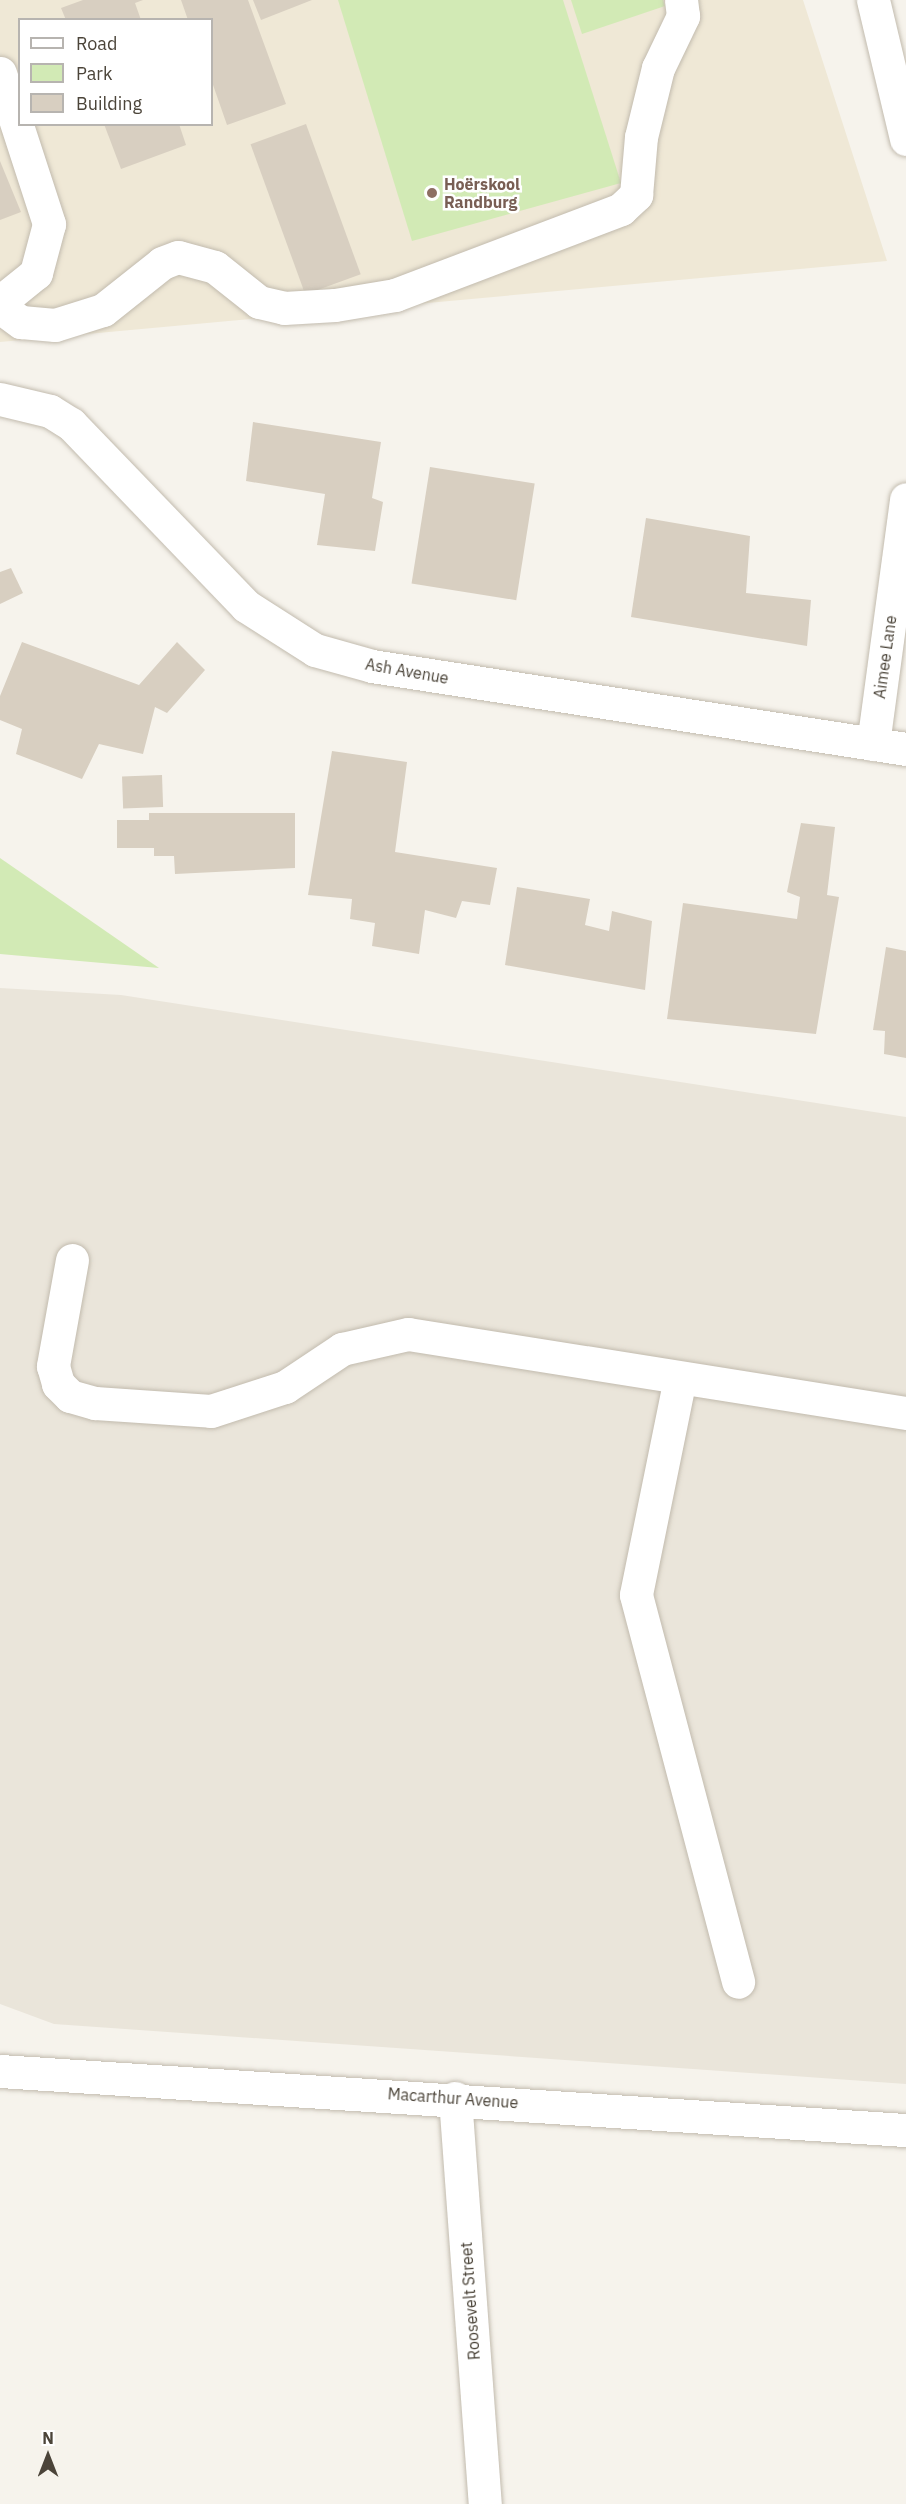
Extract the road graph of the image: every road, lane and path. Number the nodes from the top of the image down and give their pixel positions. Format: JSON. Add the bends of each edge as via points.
{"nodes":[{"id":1,"x":681,"y":0,"type":"edge"},
{"id":2,"x":873,"y":0,"type":"edge"},
{"id":3,"x":0,"y":73,"type":"edge"},
{"id":4,"x":906,"y":139,"type":"edge"},
{"id":5,"x":0,"y":302,"type":"edge"},
{"id":6,"x":0,"y":307,"type":"edge"},
{"id":7,"x":0,"y":399,"type":"edge"},
{"id":8,"x":906,"y":499,"type":"edge"},
{"id":9,"x":873,"y":744,"type":"junction"},
{"id":10,"x":906,"y":749,"type":"edge"},
{"id":11,"x":72,"y":1260,"type":"dead end"},
{"id":12,"x":681,"y":1378,"type":"junction"},
{"id":13,"x":906,"y":1413,"type":"edge"},
{"id":14,"x":738,"y":1982,"type":"dead end"},
{"id":15,"x":0,"y":2071,"type":"edge"},
{"id":16,"x":455,"y":2098,"type":"junction"},
{"id":17,"x":906,"y":2130,"type":"edge"},
{"id":18,"x":485,"y":2504,"type":"edge"}],
"edges":[{"from":1,"to":6,"type":"street","via":[[683,16],[658,68],[641,137],[636,195],[621,209],[395,295],[335,305],[284,308],[260,302],[215,267],[178,258],[162,263],[103,310],[55,325],[21,322]]},
{"from":2,"to":4,"type":"street"},
{"from":3,"to":5,"type":"street","via":[[49,224],[36,273]]},
{"from":7,"to":9,"type":"street","name":"Ash Avenue","via":[[50,411],[71,424],[246,606],[315,650],[372,666]]},
{"from":8,"to":9,"type":"street","name":"Aimee Lane"},
{"from":9,"to":10,"type":"street","name":"Ash Avenue"},
{"from":11,"to":12,"type":"street","via":[[53,1366],[58,1384],[70,1396],[95,1403],[211,1411],[285,1387],[342,1349],[408,1334]]},
{"from":12,"to":13,"type":"street"},
{"from":12,"to":14,"type":"street","via":[[636,1595]]},
{"from":15,"to":16,"type":"street","name":"Macarthur Avenue"},
{"from":16,"to":17,"type":"street","name":"Macarthur Avenue"},
{"from":16,"to":18,"type":"street","name":"Roosevelt Street"}]}
